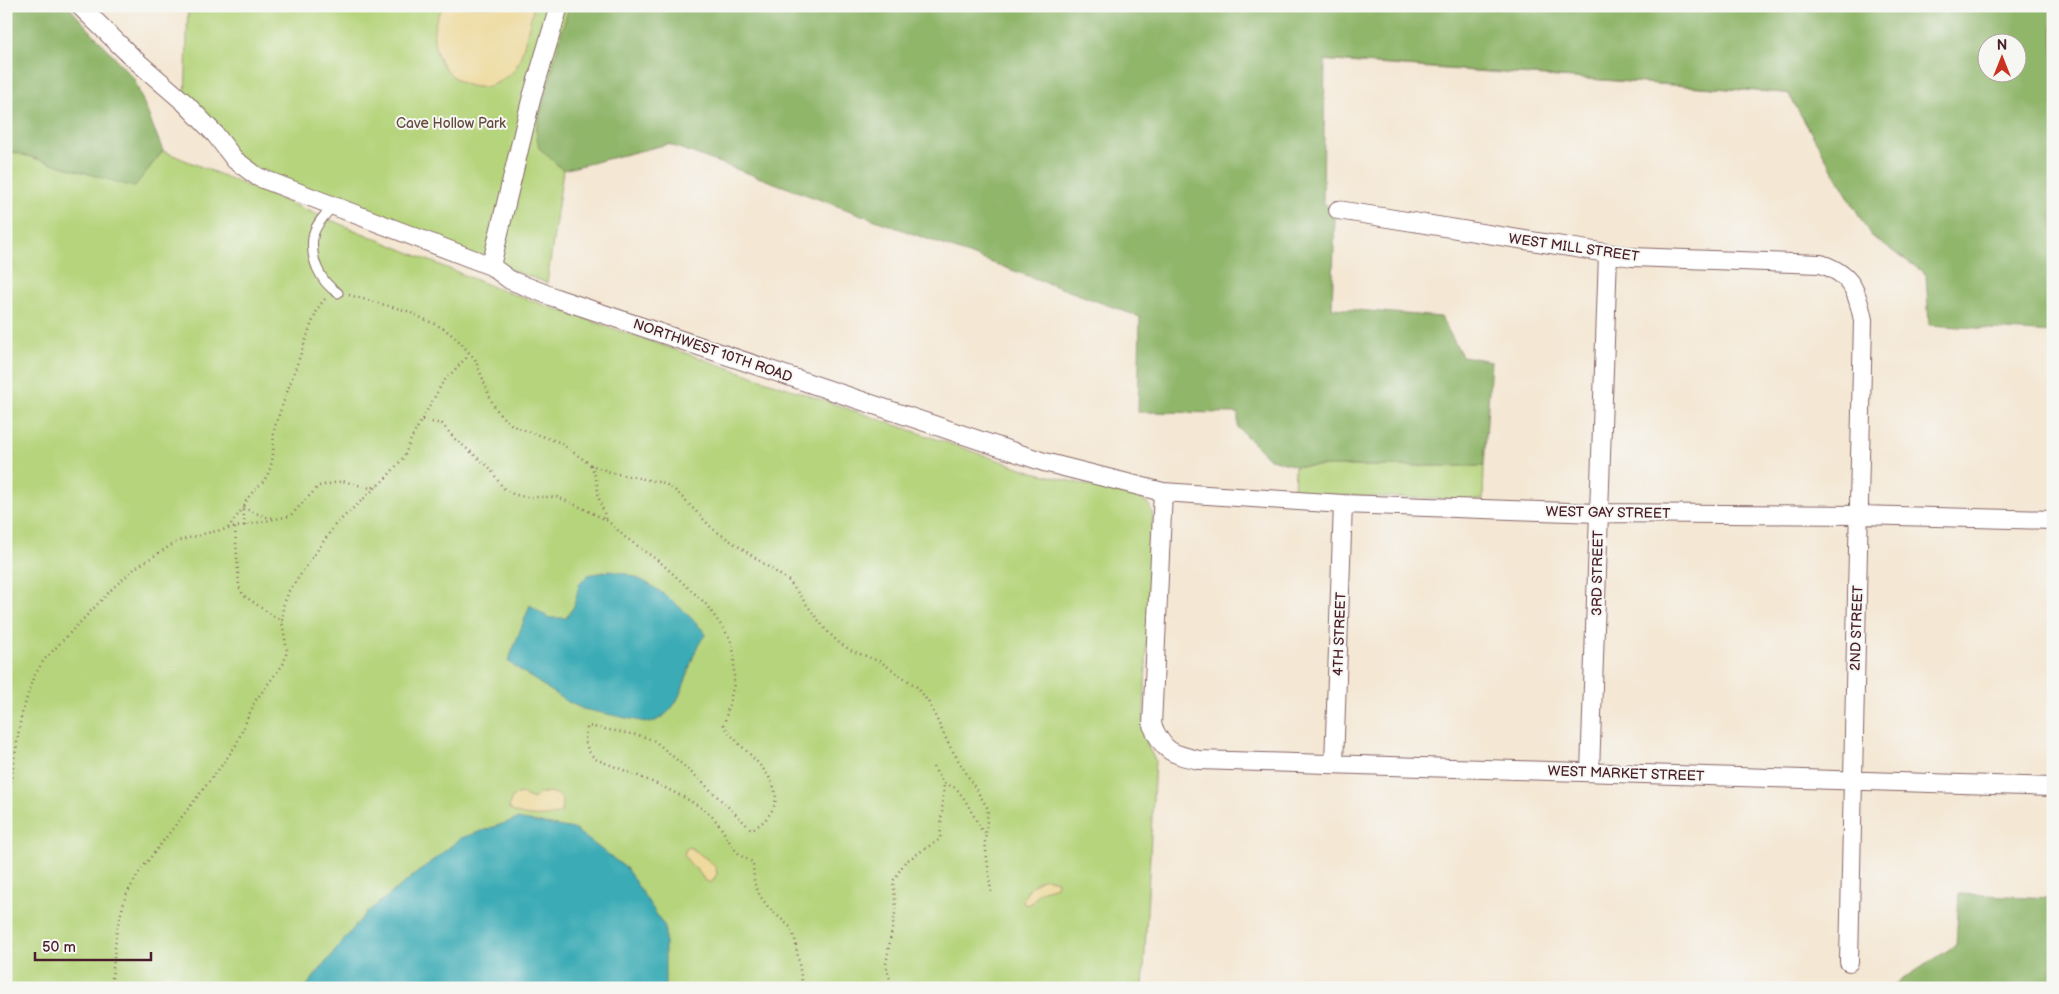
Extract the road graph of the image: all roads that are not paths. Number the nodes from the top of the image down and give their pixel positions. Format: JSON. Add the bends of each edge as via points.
{"nodes":[{"id":1,"x":80,"y":6,"type":"edge"},
{"id":2,"x":559,"y":6,"type":"edge"},
{"id":3,"x":332,"y":207,"type":"junction"},
{"id":4,"x":1338,"y":210,"type":"dead end"},
{"id":5,"x":1608,"y":254,"type":"junction"},
{"id":6,"x":491,"y":266,"type":"junction"},
{"id":7,"x":338,"y":293,"type":"road end"},
{"id":8,"x":1858,"y":295,"type":"joint"},
{"id":9,"x":1163,"y":492,"type":"junction"},
{"id":10,"x":1343,"y":504,"type":"junction"},
{"id":11,"x":1598,"y":513,"type":"junction"},
{"id":12,"x":1859,"y":515,"type":"junction"},
{"id":13,"x":2053,"y":520,"type":"edge"},
{"id":14,"x":1334,"y":764,"type":"junction"},
{"id":15,"x":1590,"y":772,"type":"junction"},
{"id":16,"x":1852,"y":780,"type":"junction"},
{"id":17,"x":2053,"y":786,"type":"edge"},
{"id":18,"x":1849,"y":962,"type":"dead end"}],
"edges":[{"from":1,"to":3,"type":"street","name":"NORTHWEST 10TH ROAD","via":[[185,103],[216,134],[235,160],[258,177]]},
{"from":2,"to":6,"type":"street","via":[[531,100]]},
{"from":3,"to":6,"type":"street","name":"NORTHWEST 10TH ROAD"},
{"from":3,"to":7,"type":"lane","via":[[313,237],[320,276]]},
{"from":4,"to":5,"type":"street","name":"WEST MILL STREET"},
{"from":5,"to":8,"type":"street","name":"WEST MILL STREET","via":[[1821,264],[1836,269]]},
{"from":5,"to":11,"type":"street","name":"3RD STREET"},
{"from":6,"to":9,"type":"street","name":"NORTHWEST 10TH ROAD","via":[[510,280],[556,298],[1034,459]]},
{"from":8,"to":12,"type":"street","name":"2ND STREET","via":[[1863,320]]},
{"from":9,"to":10,"type":"street","name":"WEST GAY STREET"},
{"from":9,"to":14,"type":"street","name":"WEST MARKET STREET","via":[[1152,725],[1163,747],[1176,755],[1199,760]]},
{"from":10,"to":11,"type":"street","name":"WEST GAY STREET"},
{"from":10,"to":14,"type":"street","name":"4TH STREET"},
{"from":11,"to":12,"type":"street","name":"WEST GAY STREET"},
{"from":11,"to":15,"type":"street","name":"3RD STREET"},
{"from":12,"to":13,"type":"street","name":"WEST GAY STREET"},
{"from":12,"to":16,"type":"street","name":"2ND STREET"},
{"from":14,"to":15,"type":"street","name":"WEST MARKET STREET"},
{"from":15,"to":16,"type":"street","name":"WEST MARKET STREET"},
{"from":16,"to":17,"type":"street","name":"WEST MARKET STREET"},
{"from":16,"to":18,"type":"street","name":"2ND STREET"}]}
